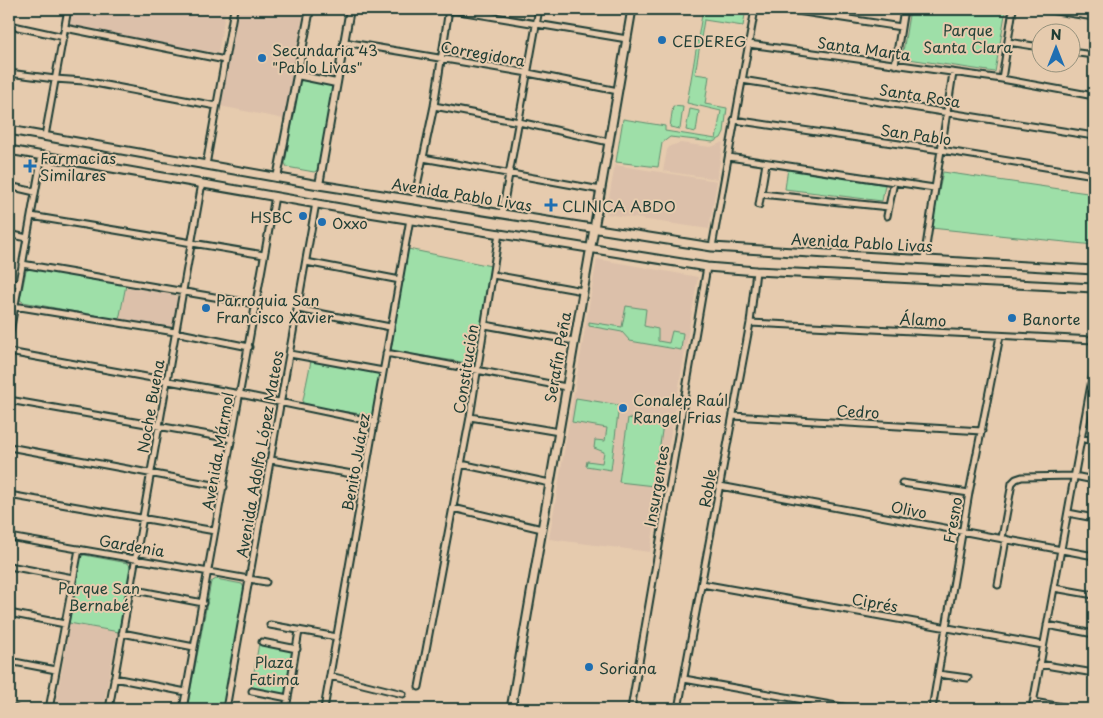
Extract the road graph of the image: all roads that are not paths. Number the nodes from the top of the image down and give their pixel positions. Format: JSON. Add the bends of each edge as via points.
{"nodes":[{"id":1,"x":68,"y":9,"type":"edge"},
{"id":2,"x":234,"y":9,"type":"edge"},
{"id":3,"x":310,"y":9,"type":"edge"},
{"id":4,"x":350,"y":9,"type":"edge"},
{"id":5,"x":448,"y":9,"type":"edge"},
{"id":6,"x":539,"y":9,"type":"edge"},
{"id":7,"x":632,"y":9,"type":"edge"},
{"id":8,"x":755,"y":9,"type":"edge"},
{"id":9,"x":784,"y":9,"type":"edge"},
{"id":10,"x":904,"y":9,"type":"edge"},
{"id":11,"x":1013,"y":9,"type":"edge"},
{"id":12,"x":1042,"y":9,"type":"edge"},
{"id":13,"x":1094,"y":17,"type":"edge"},
{"id":14,"x":536,"y":24,"type":"junction"},
{"id":15,"x":9,"y":25,"type":"edge"},
{"id":16,"x":901,"y":27,"type":"junction"},
{"id":17,"x":65,"y":28,"type":"junction"},
{"id":18,"x":64,"y":37,"type":"junction"},
{"id":19,"x":627,"y":40,"type":"junction"},
{"id":20,"x":344,"y":42,"type":"junction"},
{"id":21,"x":1008,"y":42,"type":"junction"},
{"id":22,"x":749,"y":44,"type":"junction"},
{"id":23,"x":1030,"y":45,"type":"edge"},
{"id":24,"x":1080,"y":54,"type":"edge"},
{"id":25,"x":1094,"y":56,"type":"edge"},
{"id":26,"x":440,"y":58,"type":"junction"},
{"id":27,"x":224,"y":60,"type":"junction"},
{"id":28,"x":895,"y":65,"type":"junction"},
{"id":29,"x":9,"y":73,"type":"edge"},
{"id":30,"x":528,"y":73,"type":"junction"},
{"id":31,"x":953,"y":73,"type":"junction"},
{"id":32,"x":297,"y":74,"type":"junction"},
{"id":33,"x":56,"y":79,"type":"junction"},
{"id":34,"x":1002,"y":79,"type":"junction"},
{"id":35,"x":742,"y":80,"type":"junction"},
{"id":36,"x":336,"y":83,"type":"junction"},
{"id":37,"x":618,"y":91,"type":"junction"},
{"id":38,"x":1094,"y":96,"type":"edge"},
{"id":39,"x":216,"y":106,"type":"junction"},
{"id":40,"x":434,"y":106,"type":"junction"},
{"id":41,"x":946,"y":112,"type":"junction"},
{"id":42,"x":734,"y":120,"type":"junction"},
{"id":43,"x":518,"y":122,"type":"junction"},
{"id":44,"x":9,"y":130,"type":"edge"},
{"id":45,"x":45,"y":136,"type":"junction"},
{"id":46,"x":1094,"y":136,"type":"edge"},
{"id":47,"x":609,"y":142,"type":"junction"},
{"id":48,"x":9,"y":150,"type":"edge"},
{"id":49,"x":940,"y":150,"type":"junction"},
{"id":50,"x":42,"y":155,"type":"junction"},
{"id":51,"x":729,"y":157,"type":"junction"},
{"id":52,"x":423,"y":158,"type":"junction"},
{"id":53,"x":766,"y":163,"type":"junction"},
{"id":54,"x":206,"y":165,"type":"junction"},
{"id":55,"x":510,"y":173,"type":"junction"},
{"id":56,"x":1094,"y":175,"type":"edge"},
{"id":57,"x":277,"y":178,"type":"junction"},
{"id":58,"x":894,"y":182,"type":"junction"},
{"id":59,"x":202,"y":183,"type":"junction"},
{"id":60,"x":319,"y":185,"type":"junction"},
{"id":61,"x":9,"y":186,"type":"edge"},
{"id":62,"x":934,"y":188,"type":"junction"},
{"id":63,"x":601,"y":190,"type":"junction"},
{"id":64,"x":35,"y":192,"type":"junction"},
{"id":65,"x":761,"y":194,"type":"junction"},
{"id":66,"x":276,"y":196,"type":"junction"},
{"id":67,"x":414,"y":200,"type":"junction"},
{"id":68,"x":316,"y":203,"type":"junction"},
{"id":69,"x":759,"y":205,"type":"dead end"},
{"id":70,"x":889,"y":207,"type":"junction"},
{"id":71,"x":502,"y":214,"type":"junction"},
{"id":72,"x":31,"y":216,"type":"junction"},
{"id":73,"x":887,"y":216,"type":"dead end"},
{"id":74,"x":410,"y":219,"type":"junction"},
{"id":75,"x":594,"y":229,"type":"junction"},
{"id":76,"x":499,"y":233,"type":"junction"},
{"id":77,"x":9,"y":234,"type":"edge"},
{"id":78,"x":27,"y":238,"type":"junction"},
{"id":79,"x":191,"y":242,"type":"junction"},
{"id":80,"x":590,"y":248,"type":"junction"},
{"id":81,"x":712,"y":248,"type":"junction"},
{"id":82,"x":264,"y":255,"type":"junction"},
{"id":83,"x":924,"y":259,"type":"junction"},
{"id":84,"x":306,"y":262,"type":"junction"},
{"id":85,"x":22,"y":264,"type":"junction"},
{"id":86,"x":707,"y":267,"type":"junction"},
{"id":87,"x":1094,"y":270,"type":"edge"},
{"id":88,"x":756,"y":271,"type":"junction"},
{"id":89,"x":492,"y":275,"type":"junction"},
{"id":90,"x":400,"y":280,"type":"junction"},
{"id":91,"x":9,"y":282,"type":"edge"},
{"id":92,"x":18,"y":284,"type":"junction"},
{"id":93,"x":1094,"y":288,"type":"edge"},
{"id":94,"x":183,"y":291,"type":"junction"},
{"id":95,"x":583,"y":291,"type":"junction"},
{"id":96,"x":255,"y":304,"type":"junction"},
{"id":97,"x":14,"y":306,"type":"junction"},
{"id":98,"x":298,"y":309,"type":"junction"},
{"id":99,"x":750,"y":324,"type":"junction"},
{"id":100,"x":485,"y":325,"type":"junction"},
{"id":101,"x":390,"y":327,"type":"junction"},
{"id":102,"x":10,"y":329,"type":"edge"},
{"id":103,"x":175,"y":332,"type":"junction"},
{"id":104,"x":1000,"y":336,"type":"junction"},
{"id":105,"x":9,"y":338,"type":"edge"},
{"id":106,"x":1094,"y":340,"type":"edge"},
{"id":107,"x":574,"y":341,"type":"junction"},
{"id":108,"x":249,"y":347,"type":"junction"},
{"id":109,"x":9,"y":352,"type":"edge"},
{"id":110,"x":386,"y":353,"type":"junction"},
{"id":111,"x":290,"y":354,"type":"junction"},
{"id":112,"x":1094,"y":368,"type":"edge"},
{"id":113,"x":477,"y":370,"type":"junction"},
{"id":114,"x":383,"y":371,"type":"junction"},
{"id":115,"x":167,"y":380,"type":"junction"},
{"id":116,"x":566,"y":387,"type":"junction"},
{"id":117,"x":240,"y":394,"type":"junction"},
{"id":118,"x":9,"y":400,"type":"edge"},
{"id":119,"x":1091,"y":401,"type":"edge"},
{"id":120,"x":282,"y":402,"type":"junction"},
{"id":121,"x":733,"y":416,"type":"junction"},
{"id":122,"x":470,"y":417,"type":"junction"},
{"id":123,"x":375,"y":422,"type":"junction"},
{"id":124,"x":159,"y":426,"type":"junction"},
{"id":125,"x":982,"y":431,"type":"junction"},
{"id":126,"x":559,"y":432,"type":"junction"},
{"id":127,"x":1081,"y":438,"type":"junction"},
{"id":128,"x":232,"y":439,"type":"junction"},
{"id":129,"x":1094,"y":440,"type":"edge"},
{"id":130,"x":9,"y":447,"type":"edge"},
{"id":131,"x":271,"y":460,"type":"junction"},
{"id":132,"x":461,"y":464,"type":"junction"},
{"id":133,"x":151,"y":473,"type":"junction"},
{"id":134,"x":364,"y":476,"type":"junction"},
{"id":135,"x":1074,"y":476,"type":"junction"},
{"id":136,"x":1094,"y":480,"type":"edge"},
{"id":137,"x":550,"y":483,"type":"junction"},
{"id":138,"x":902,"y":483,"type":"dead end"},
{"id":139,"x":720,"y":486,"type":"junction"},
{"id":140,"x":224,"y":487,"type":"junction"},
{"id":141,"x":969,"y":493,"type":"junction"},
{"id":142,"x":9,"y":495,"type":"edge"},
{"id":143,"x":453,"y":508,"type":"junction"},
{"id":144,"x":1068,"y":513,"type":"junction"},
{"id":145,"x":142,"y":518,"type":"junction"},
{"id":146,"x":1094,"y":518,"type":"edge"},
{"id":147,"x":542,"y":529,"type":"junction"},
{"id":148,"x":215,"y":531,"type":"junction"},
{"id":149,"x":962,"y":532,"type":"junction"},
{"id":150,"x":9,"y":537,"type":"edge"},
{"id":151,"x":1004,"y":539,"type":"junction"},
{"id":152,"x":79,"y":549,"type":"junction"},
{"id":153,"x":1061,"y":550,"type":"junction"},
{"id":154,"x":1094,"y":556,"type":"edge"},
{"id":155,"x":135,"y":558,"type":"junction"},
{"id":156,"x":9,"y":566,"type":"edge"},
{"id":157,"x":209,"y":572,"type":"junction"},
{"id":158,"x":73,"y":578,"type":"junction"},
{"id":159,"x":250,"y":579,"type":"junction"},
{"id":160,"x":266,"y":582,"type":"dead end"},
{"id":161,"x":702,"y":584,"type":"junction"},
{"id":162,"x":998,"y":585,"type":"dead end"},
{"id":163,"x":1054,"y":588,"type":"junction"},
{"id":164,"x":130,"y":589,"type":"junction"},
{"id":165,"x":1094,"y":595,"type":"edge"},
{"id":166,"x":203,"y":602,"type":"junction"},
{"id":167,"x":9,"y":613,"type":"edge"},
{"id":168,"x":65,"y":624,"type":"junction"},
{"id":169,"x":270,"y":625,"type":"dead end"},
{"id":170,"x":1047,"y":625,"type":"junction"},
{"id":171,"x":946,"y":627,"type":"junction"},
{"id":172,"x":299,"y":631,"type":"junction"},
{"id":173,"x":122,"y":633,"type":"junction"},
{"id":174,"x":1094,"y":634,"type":"edge"},
{"id":175,"x":337,"y":638,"type":"junction"},
{"id":176,"x":262,"y":642,"type":"dead end"},
{"id":177,"x":1043,"y":645,"type":"junction"},
{"id":178,"x":194,"y":647,"type":"junction"},
{"id":179,"x":297,"y":649,"type":"junction"},
{"id":180,"x":9,"y":661,"type":"edge"},
{"id":181,"x":1039,"y":664,"type":"junction"},
{"id":182,"x":56,"y":670,"type":"junction"},
{"id":183,"x":1094,"y":673,"type":"edge"},
{"id":184,"x":938,"y":674,"type":"junction"},
{"id":185,"x":330,"y":676,"type":"junction"},
{"id":186,"x":114,"y":678,"type":"junction"},
{"id":187,"x":968,"y":678,"type":"dead end"},
{"id":188,"x":684,"y":679,"type":"junction"},
{"id":189,"x":419,"y":687,"type":"dead end"},
{"id":190,"x":252,"y":691,"type":"dead end"},
{"id":191,"x":186,"y":692,"type":"junction"},
{"id":192,"x":404,"y":694,"type":"dead end"},
{"id":193,"x":288,"y":698,"type":"junction"},
{"id":194,"x":1033,"y":702,"type":"junction"},
{"id":195,"x":9,"y":708,"type":"edge"},
{"id":196,"x":16,"y":709,"type":"edge"},
{"id":197,"x":49,"y":709,"type":"edge"},
{"id":198,"x":109,"y":709,"type":"edge"},
{"id":199,"x":184,"y":709,"type":"edge"},
{"id":200,"x":226,"y":709,"type":"edge"},
{"id":201,"x":286,"y":709,"type":"edge"},
{"id":202,"x":324,"y":709,"type":"edge"},
{"id":203,"x":511,"y":709,"type":"edge"},
{"id":204,"x":631,"y":709,"type":"edge"},
{"id":205,"x":678,"y":709,"type":"edge"},
{"id":206,"x":854,"y":709,"type":"edge"},
{"id":207,"x":932,"y":709,"type":"edge"},
{"id":208,"x":1032,"y":709,"type":"edge"},
{"id":209,"x":1075,"y":709,"type":"edge"}],
"edges":[{"from":1,"to":17,"type":"street"},
{"from":2,"to":27,"type":"street"},
{"from":3,"to":32,"type":"street"},
{"from":4,"to":20,"type":"street"},
{"from":5,"to":14,"type":"street"},
{"from":5,"to":26,"type":"street"},
{"from":6,"to":14,"type":"street"},
{"from":7,"to":19,"type":"main road","name":"Serafín Peña"},
{"from":8,"to":22,"type":"street"},
{"from":9,"to":16,"type":"street"},
{"from":10,"to":16,"type":"street"},
{"from":11,"to":21,"type":"street"},
{"from":12,"to":13,"type":"street"},
{"from":14,"to":19,"type":"street"},
{"from":14,"to":30,"type":"street"},
{"from":15,"to":18,"type":"street"},
{"from":16,"to":28,"type":"street"},
{"from":17,"to":18,"type":"street"},
{"from":17,"to":27,"type":"street"},
{"from":18,"to":33,"type":"street"},
{"from":19,"to":37,"type":"main road","name":"Serafín Peña"},
{"from":20,"to":26,"type":"street","name":"Corregidora"},
{"from":20,"to":36,"type":"street"},
{"from":21,"to":23,"type":"street"},
{"from":21,"to":34,"type":"street"},
{"from":22,"to":28,"type":"street","name":"Santa Marta"},
{"from":22,"to":35,"type":"street"},
{"from":24,"to":25,"type":"street"},
{"from":26,"to":30,"type":"street","name":"Corregidora"},
{"from":26,"to":40,"type":"street"},
{"from":27,"to":39,"type":"street"},
{"from":28,"to":31,"type":"street","name":"Santa Marta"},
{"from":29,"to":33,"type":"street"},
{"from":30,"to":37,"type":"street","name":"Corregidora"},
{"from":30,"to":43,"type":"street"},
{"from":31,"to":34,"type":"street","name":"Santa Marta"},
{"from":31,"to":41,"type":"street"},
{"from":32,"to":36,"type":"street"},
{"from":32,"to":57,"type":"street"},
{"from":33,"to":39,"type":"street","via":[[84,81]]},
{"from":33,"to":45,"type":"street"},
{"from":34,"to":38,"type":"street","name":"Santa Marta"},
{"from":35,"to":41,"type":"street","name":"Santa Rosa"},
{"from":35,"to":42,"type":"street"},
{"from":36,"to":60,"type":"street"},
{"from":37,"to":47,"type":"main road","name":"Serafín Peña"},
{"from":39,"to":54,"type":"street"},
{"from":40,"to":43,"type":"street"},
{"from":40,"to":52,"type":"street"},
{"from":41,"to":46,"type":"street","name":"Santa Rosa"},
{"from":41,"to":49,"type":"street"},
{"from":42,"to":49,"type":"street","name":"San Pablo"},
{"from":42,"to":51,"type":"street"},
{"from":43,"to":47,"type":"street"},
{"from":43,"to":55,"type":"street"},
{"from":44,"to":45,"type":"main road","name":"Avenida Pablo Livas"},
{"from":45,"to":54,"type":"main road","name":"Avenida Pablo Livas"},
{"from":47,"to":63,"type":"main road","name":"Serafín Peña"},
{"from":48,"to":50,"type":"main road"},
{"from":49,"to":56,"type":"street","name":"San Pablo"},
{"from":49,"to":62,"type":"street"},
{"from":50,"to":59,"type":"main road"},
{"from":50,"to":64,"type":"street"},
{"from":51,"to":53,"type":"street"},
{"from":51,"to":81,"type":"street"},
{"from":52,"to":55,"type":"street"},
{"from":52,"to":67,"type":"street"},
{"from":53,"to":58,"type":"street"},
{"from":53,"to":65,"type":"street"},
{"from":54,"to":57,"type":"main road","name":"Avenida Pablo Livas"},
{"from":55,"to":63,"type":"street"},
{"from":55,"to":71,"type":"street"},
{"from":57,"to":60,"type":"main road","name":"Avenida Pablo Livas"},
{"from":58,"to":62,"type":"street"},
{"from":58,"to":70,"type":"street"},
{"from":59,"to":66,"type":"main road"},
{"from":59,"to":79,"type":"street","name":"Noche Buena"},
{"from":60,"to":67,"type":"main road","name":"Avenida Pablo Livas"},
{"from":61,"to":64,"type":"street"},
{"from":62,"to":83,"type":"street"},
{"from":63,"to":75,"type":"main road","name":"Serafín Peña"},
{"from":64,"to":72,"type":"street"},
{"from":65,"to":69,"type":"street"},
{"from":65,"to":70,"type":"street"},
{"from":66,"to":68,"type":"main road"},
{"from":66,"to":82,"type":"street","name":"Avenida Mármol"},
{"from":67,"to":71,"type":"main road","name":"Avenida Pablo Livas"},
{"from":68,"to":74,"type":"main road"},
{"from":68,"to":84,"type":"street","name":"Avenida Adolfo López Mateos"},
{"from":70,"to":73,"type":"street"},
{"from":71,"to":75,"type":"main road","name":"Avenida Pablo Livas"},
{"from":72,"to":78,"type":"street"},
{"from":72,"to":79,"type":"street"},
{"from":74,"to":76,"type":"main road"},
{"from":74,"to":90,"type":"street","name":"Benito Juárez"},
{"from":75,"to":80,"type":"main road","name":"Serafín Peña"},
{"from":75,"to":81,"type":"main road","name":"Avenida Pablo Livas"},
{"from":76,"to":80,"type":"main road"},
{"from":76,"to":89,"type":"street","name":"Constitución"},
{"from":77,"to":78,"type":"street"},
{"from":78,"to":85,"type":"street"},
{"from":79,"to":82,"type":"street"},
{"from":79,"to":94,"type":"street","name":"Noche Buena"},
{"from":80,"to":86,"type":"main road"},
{"from":80,"to":95,"type":"main road","name":"Serafín Peña"},
{"from":81,"to":83,"type":"main road","name":"Avenida Pablo Livas"},
{"from":82,"to":96,"type":"street","name":"Avenida Mármol"},
{"from":83,"to":87,"type":"main road","name":"Avenida Pablo Livas"},
{"from":84,"to":90,"type":"street"},
{"from":84,"to":98,"type":"street","name":"Avenida Adolfo López Mateos"},
{"from":85,"to":92,"type":"street"},
{"from":85,"to":94,"type":"street"},
{"from":86,"to":88,"type":"main road"},
{"from":86,"to":204,"type":"street","name":"Insurgentes"},
{"from":88,"to":93,"type":"main road"},
{"from":88,"to":99,"type":"street","name":"Roble"},
{"from":89,"to":95,"type":"street"},
{"from":89,"to":100,"type":"street","name":"Constitución"},
{"from":90,"to":101,"type":"street","name":"Benito Juárez"},
{"from":91,"to":92,"type":"street"},
{"from":92,"to":97,"type":"street"},
{"from":94,"to":96,"type":"street"},
{"from":94,"to":103,"type":"street","name":"Noche Buena"},
{"from":95,"to":107,"type":"main road","name":"Serafín Peña"},
{"from":96,"to":108,"type":"street","name":"Avenida Mármol"},
{"from":97,"to":102,"type":"street"},
{"from":97,"to":103,"type":"street"},
{"from":98,"to":101,"type":"street"},
{"from":98,"to":111,"type":"street","name":"Avenida Adolfo López Mateos"},
{"from":99,"to":104,"type":"street","name":"Álamo"},
{"from":99,"to":121,"type":"street","name":"Roble"},
{"from":100,"to":107,"type":"street"},
{"from":100,"to":113,"type":"street","name":"Constitución"},
{"from":101,"to":110,"type":"street","name":"Benito Juárez"},
{"from":102,"to":105,"type":"street"},
{"from":103,"to":108,"type":"street"},
{"from":103,"to":115,"type":"street","name":"Noche Buena"},
{"from":104,"to":106,"type":"street","name":"Álamo"},
{"from":104,"to":125,"type":"street","name":"Fresno"},
{"from":107,"to":116,"type":"main road","name":"Serafín Peña"},
{"from":108,"to":117,"type":"street","name":"Avenida Mármol"},
{"from":109,"to":115,"type":"street"},
{"from":110,"to":113,"type":"street"},
{"from":110,"to":114,"type":"street","name":"Benito Juárez"},
{"from":111,"to":114,"type":"street"},
{"from":111,"to":120,"type":"street","name":"Avenida Adolfo López Mateos"},
{"from":112,"to":119,"type":"street"},
{"from":113,"to":116,"type":"street"},
{"from":113,"to":122,"type":"street","name":"Constitución"},
{"from":114,"to":123,"type":"street","name":"Benito Juárez"},
{"from":115,"to":117,"type":"street"},
{"from":115,"to":124,"type":"street","name":"Noche Buena"},
{"from":116,"to":126,"type":"main road","name":"Serafín Peña"},
{"from":117,"to":120,"type":"street"},
{"from":117,"to":128,"type":"street","name":"Avenida Mármol"},
{"from":118,"to":124,"type":"street"},
{"from":119,"to":127,"type":"street"},
{"from":120,"to":123,"type":"street"},
{"from":120,"to":131,"type":"street","name":"Avenida Adolfo López Mateos"},
{"from":121,"to":125,"type":"street","name":"Cedro"},
{"from":121,"to":139,"type":"street","name":"Roble"},
{"from":122,"to":126,"type":"street"},
{"from":122,"to":132,"type":"street","name":"Constitución"},
{"from":123,"to":134,"type":"street","name":"Benito Juárez"},
{"from":124,"to":128,"type":"street"},
{"from":124,"to":133,"type":"street","name":"Noche Buena"},
{"from":125,"to":141,"type":"street","name":"Fresno"},
{"from":126,"to":137,"type":"main road","name":"Serafín Peña"},
{"from":127,"to":129,"type":"street"},
{"from":127,"to":135,"type":"street"},
{"from":128,"to":140,"type":"street","name":"Avenida Mármol"},
{"from":130,"to":133,"type":"street"},
{"from":131,"to":134,"type":"street"},
{"from":131,"to":159,"type":"street","name":"Avenida Adolfo López Mateos"},
{"from":132,"to":137,"type":"street"},
{"from":132,"to":143,"type":"street","name":"Constitución"},
{"from":133,"to":140,"type":"street"},
{"from":133,"to":145,"type":"street","name":"Noche Buena"},
{"from":134,"to":175,"type":"street","name":"Benito Juárez"},
{"from":135,"to":136,"type":"street"},
{"from":135,"to":144,"type":"street"},
{"from":135,"to":151,"type":"street","via":[[1016,478],[1012,483]]},
{"from":137,"to":147,"type":"main road","name":"Serafín Peña"},
{"from":138,"to":141,"type":"street"},
{"from":139,"to":149,"type":"street","name":"Olivo"},
{"from":139,"to":161,"type":"street","name":"Roble"},
{"from":140,"to":148,"type":"street","name":"Avenida Mármol"},
{"from":141,"to":149,"type":"street","name":"Fresno"},
{"from":142,"to":145,"type":"street"},
{"from":143,"to":147,"type":"street"},
{"from":143,"to":189,"type":"street","name":"Constitución"},
{"from":144,"to":146,"type":"street"},
{"from":144,"to":153,"type":"street"},
{"from":145,"to":148,"type":"street"},
{"from":145,"to":155,"type":"street","name":"Noche Buena"},
{"from":147,"to":203,"type":"main road","name":"Serafín Peña"},
{"from":148,"to":157,"type":"street","name":"Avenida Mármol"},
{"from":149,"to":151,"type":"street","name":"Olivo"},
{"from":149,"to":171,"type":"street","name":"Fresno"},
{"from":150,"to":152,"type":"street","name":"Gardenia"},
{"from":151,"to":153,"type":"street","name":"Olivo"},
{"from":151,"to":162,"type":"street"},
{"from":152,"to":155,"type":"street","name":"Gardenia"},
{"from":152,"to":158,"type":"street"},
{"from":153,"to":154,"type":"street","name":"Olivo"},
{"from":153,"to":163,"type":"street"},
{"from":155,"to":157,"type":"street","name":"Gardenia"},
{"from":155,"to":164,"type":"street","name":"Noche Buena"},
{"from":156,"to":158,"type":"street"},
{"from":157,"to":159,"type":"street","name":"Gardenia"},
{"from":157,"to":166,"type":"street","name":"Avenida Mármol"},
{"from":158,"to":168,"type":"street"},
{"from":159,"to":160,"type":"street","name":"Gardenia"},
{"from":159,"to":200,"type":"street","name":"Avenida Adolfo López Mateos"},
{"from":161,"to":171,"type":"street","name":"Ciprés"},
{"from":161,"to":188,"type":"street","name":"Roble"},
{"from":163,"to":165,"type":"street"},
{"from":163,"to":170,"type":"street"},
{"from":164,"to":166,"type":"street"},
{"from":164,"to":173,"type":"street","name":"Noche Buena"},
{"from":166,"to":178,"type":"street","name":"Avenida Mármol"},
{"from":167,"to":168,"type":"street"},
{"from":168,"to":182,"type":"street"},
{"from":169,"to":172,"type":"street"},
{"from":170,"to":174,"type":"street"},
{"from":170,"to":177,"type":"street"},
{"from":171,"to":177,"type":"street","name":"Ciprés"},
{"from":171,"to":184,"type":"street","name":"Fresno"},
{"from":172,"to":175,"type":"street"},
{"from":172,"to":179,"type":"street"},
{"from":173,"to":178,"type":"street"},
{"from":173,"to":186,"type":"street","name":"Noche Buena"},
{"from":175,"to":185,"type":"street","name":"Benito Juárez"},
{"from":176,"to":179,"type":"street"},
{"from":177,"to":181,"type":"street"},
{"from":178,"to":191,"type":"street","name":"Avenida Mármol"},
{"from":179,"to":193,"type":"street"},
{"from":180,"to":182,"type":"street"},
{"from":181,"to":183,"type":"street"},
{"from":181,"to":194,"type":"street"},
{"from":182,"to":197,"type":"street"},
{"from":184,"to":187,"type":"street"},
{"from":184,"to":207,"type":"street","name":"Fresno"},
{"from":185,"to":192,"type":"street"},
{"from":185,"to":202,"type":"street","name":"Benito Juárez"},
{"from":186,"to":191,"type":"street"},
{"from":186,"to":198,"type":"street","name":"Noche Buena"},
{"from":188,"to":205,"type":"street","name":"Roble"},
{"from":188,"to":206,"type":"street"},
{"from":190,"to":193,"type":"street"},
{"from":191,"to":199,"type":"street","name":"Avenida Mármol"},
{"from":193,"to":201,"type":"street"},
{"from":194,"to":208,"type":"street"},
{"from":194,"to":209,"type":"street"},
{"from":195,"to":196,"type":"street"}]}
